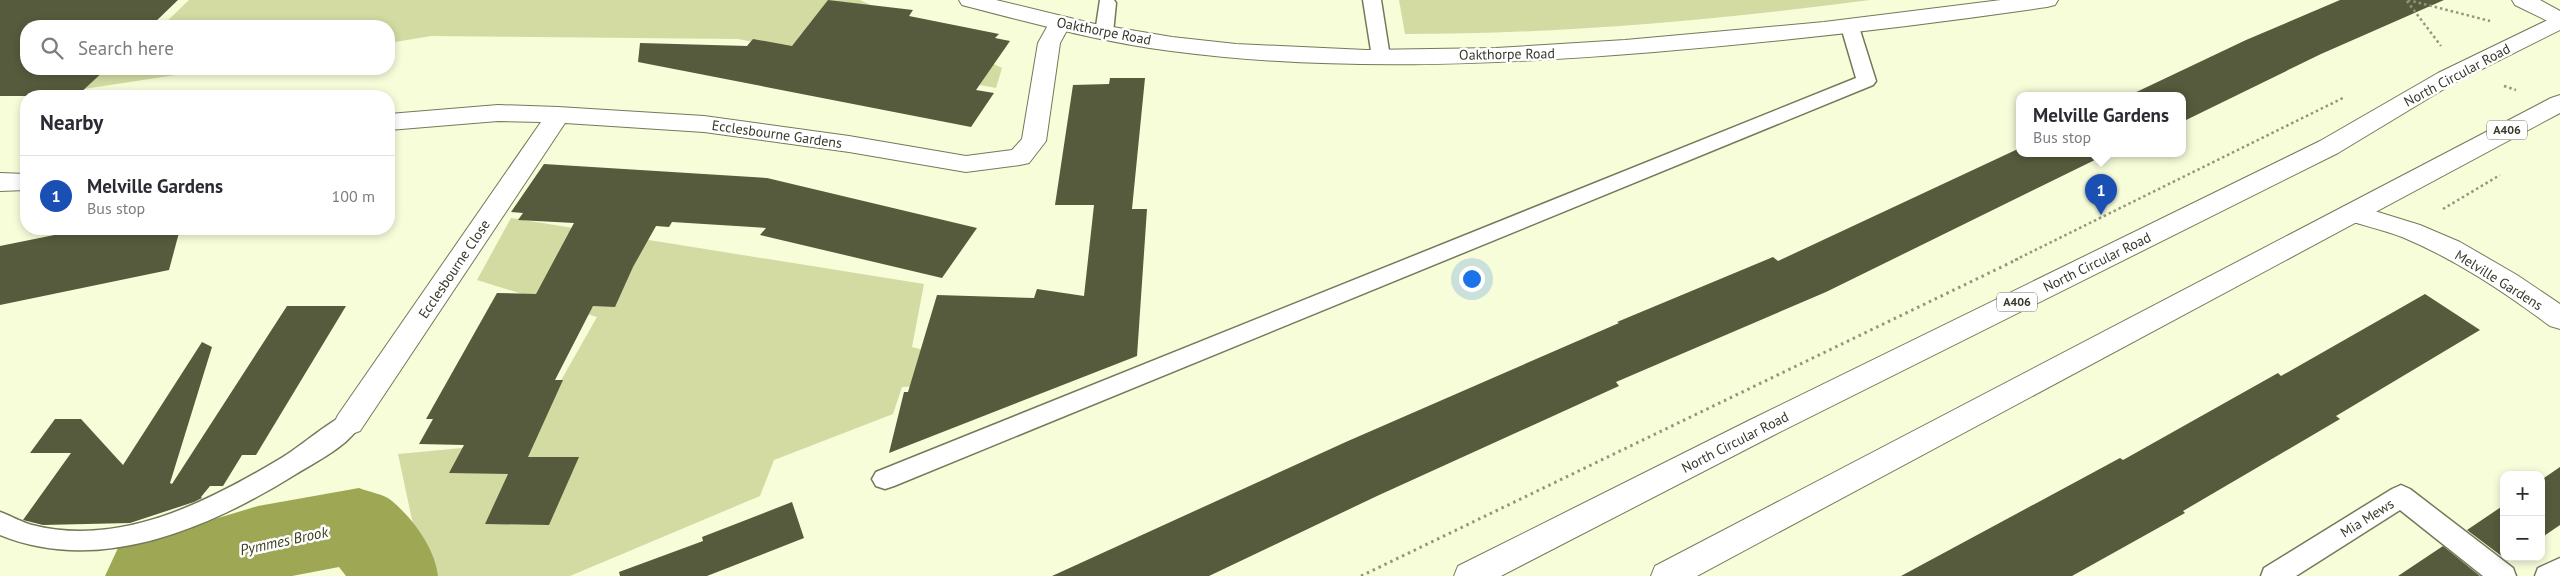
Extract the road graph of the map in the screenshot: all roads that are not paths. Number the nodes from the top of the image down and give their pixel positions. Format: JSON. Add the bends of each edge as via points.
{"nodes":[{"id":1,"x":970,"y":0,"type":"edge"},
{"id":2,"x":1372,"y":0,"type":"edge"},
{"id":3,"x":2047,"y":0,"type":"edge"},
{"id":4,"x":2523,"y":0,"type":"edge"},
{"id":5,"x":1107,"y":3,"type":"dead end"},
{"id":6,"x":2560,"y":20,"type":"edge"},
{"id":7,"x":1060,"y":24,"type":"junction"},
{"id":8,"x":1850,"y":27,"type":"junction"},
{"id":9,"x":1104,"y":33,"type":"junction"},
{"id":10,"x":1381,"y":57,"type":"junction"},
{"id":11,"x":2560,"y":102,"type":"edge"},
{"id":12,"x":558,"y":115,"type":"junction"},
{"id":13,"x":395,"y":122,"type":"edge"},
{"id":14,"x":0,"y":182,"type":"edge"},
{"id":15,"x":20,"y":182,"type":"edge"},
{"id":16,"x":2352,"y":213,"type":"junction"},
{"id":17,"x":2560,"y":319,"type":"edge"},
{"id":18,"x":349,"y":422,"type":"joint"},
{"id":19,"x":885,"y":479,"type":"dead end"},
{"id":20,"x":0,"y":523,"type":"edge"},
{"id":21,"x":2560,"y":569,"type":"edge"},
{"id":22,"x":1470,"y":576,"type":"edge"},
{"id":23,"x":1667,"y":576,"type":"edge"},
{"id":24,"x":2274,"y":576,"type":"edge"},
{"id":25,"x":2503,"y":576,"type":"edge"},
{"id":26,"x":2548,"y":576,"type":"edge"}],
"edges":[{"from":1,"to":7,"type":"main road","name":"Oakthorpe Road"},
{"from":2,"to":10,"type":"lane"},
{"from":3,"to":8,"type":"main road","name":"Oakthorpe Road"},
{"from":4,"to":6,"type":"main road"},
{"from":5,"to":9,"type":"lane"},
{"from":6,"to":22,"type":"main road","name":"North Circular Road","number":"A406","via":[[2446,78],[2329,147]]},
{"from":7,"to":9,"type":"main road","name":"Oakthorpe Road"},
{"from":7,"to":12,"type":"main road","name":"Ecclesbourne Gardens","via":[[1049,43],[1034,141],[1020,157],[966,164],[704,124]]},
{"from":8,"to":10,"type":"main road","name":"Oakthorpe Road","via":[[1565,53]]},
{"from":8,"to":19,"type":"lane","via":[[1866,81]]},
{"from":9,"to":10,"type":"main road","name":"Oakthorpe Road","via":[[1174,44],[1266,52]]},
{"from":11,"to":16,"type":"main road","number":"A406"},
{"from":12,"to":13,"type":"main road","name":"Ecclesbourne Gardens","via":[[498,113]]},
{"from":12,"to":18,"type":"main road","name":"Ecclesbourne Close"},
{"from":14,"to":15,"type":"main road"},
{"from":16,"to":17,"type":"main road","name":"Melville Gardens","via":[[2409,230],[2448,247],[2524,292]]},
{"from":16,"to":23,"type":"main road","number":"A406"},
{"from":18,"to":20,"type":"lane","via":[[329,441],[249,490],[156,531],[122,537],[58,539],[31,536]]},
{"from":21,"to":26,"type":"lane"},
{"from":24,"to":25,"type":"lane","name":"Mia Mews","via":[[2401,496]]}]}
